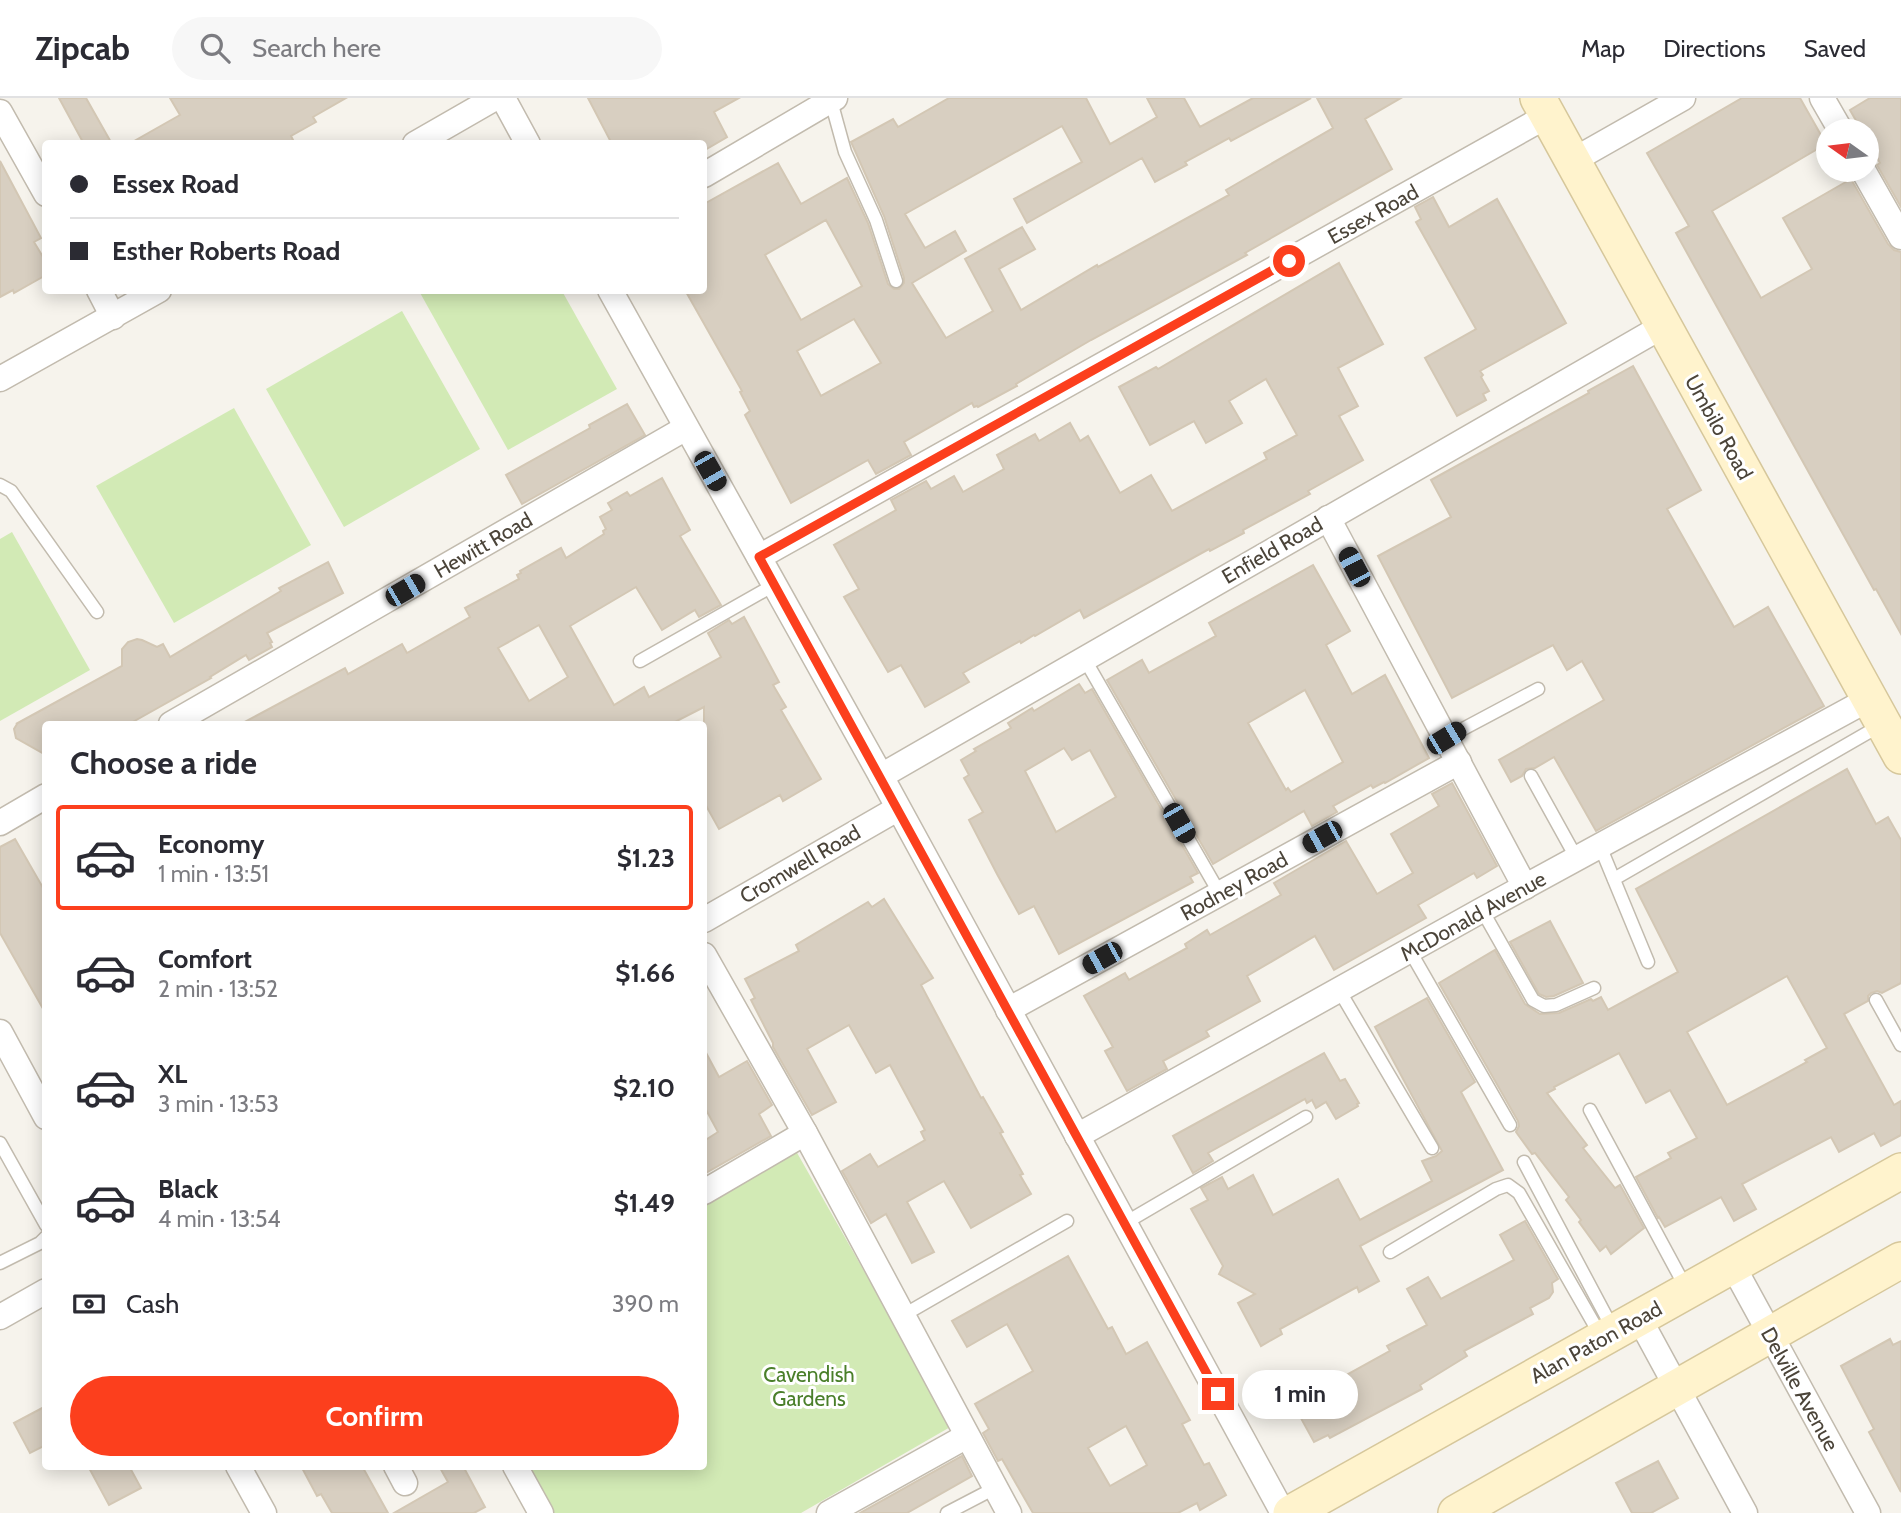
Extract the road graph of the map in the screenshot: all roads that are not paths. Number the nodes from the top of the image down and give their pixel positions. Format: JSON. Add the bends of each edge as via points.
{"nodes":[{"id":1,"x":495,"y":98,"type":"edge"},
{"id":2,"x":503,"y":98,"type":"edge"},
{"id":3,"x":1683,"y":98,"type":"edge"},
{"id":4,"x":1822,"y":98,"type":"edge"},
{"id":5,"x":833,"y":99,"type":"edge"},
{"id":6,"x":1543,"y":107,"type":"edge"},
{"id":7,"x":0,"y":112,"type":"edge"},
{"id":8,"x":1834,"y":119,"type":"edge"},
{"id":9,"x":422,"y":140,"type":"edge"},
{"id":10,"x":526,"y":140,"type":"edge"},
{"id":11,"x":1572,"y":161,"type":"junction"},
{"id":12,"x":707,"y":173,"type":"edge"},
{"id":13,"x":1870,"y":182,"type":"edge"},
{"id":14,"x":42,"y":187,"type":"edge"},
{"id":15,"x":1901,"y":237,"type":"edge"},
{"id":16,"x":896,"y":281,"type":"dead end"},
{"id":17,"x":101,"y":294,"type":"edge"},
{"id":18,"x":152,"y":294,"type":"edge"},
{"id":19,"x":612,"y":294,"type":"edge"},
{"id":20,"x":113,"y":317,"type":"junction"},
{"id":21,"x":1663,"y":326,"type":"junction"},
{"id":22,"x":0,"y":379,"type":"edge"},
{"id":23,"x":686,"y":428,"type":"junction"},
{"id":24,"x":0,"y":485,"type":"edge"},
{"id":25,"x":1328,"y":518,"type":"junction"},
{"id":26,"x":759,"y":557,"type":"junction"},
{"id":27,"x":774,"y":584,"type":"junction"},
{"id":28,"x":97,"y":612,"type":"dead end"},
{"id":29,"x":1084,"y":658,"type":"junction"},
{"id":30,"x":640,"y":662,"type":"dead end"},
{"id":31,"x":1538,"y":689,"type":"dead end"},
{"id":32,"x":1876,"y":711,"type":"junction"},
{"id":33,"x":176,"y":721,"type":"edge"},
{"id":34,"x":1446,"y":738,"type":"junction"},
{"id":35,"x":1901,"y":756,"type":"edge"},
{"id":36,"x":1459,"y":762,"type":"junction"},
{"id":37,"x":881,"y":776,"type":"junction"},
{"id":38,"x":1531,"y":776,"type":"dead end"},
{"id":39,"x":42,"y":798,"type":"edge"},
{"id":40,"x":897,"y":809,"type":"junction"},
{"id":41,"x":0,"y":822,"type":"edge"},
{"id":42,"x":1601,"y":846,"type":"junction"},
{"id":43,"x":1577,"y":859,"type":"junction"},
{"id":44,"x":1614,"y":879,"type":"junction"},
{"id":45,"x":1525,"y":887,"type":"junction"},
{"id":46,"x":1220,"y":894,"type":"junction"},
{"id":47,"x":1482,"y":911,"type":"junction"},
{"id":48,"x":707,"y":918,"type":"edge"},
{"id":49,"x":1410,"y":951,"type":"junction"},
{"id":50,"x":707,"y":960,"type":"edge"},
{"id":51,"x":1648,"y":962,"type":"dead end"},
{"id":52,"x":1594,"y":988,"type":"dead end"},
{"id":53,"x":1339,"y":990,"type":"junction"},
{"id":54,"x":1876,"y":1000,"type":"dead end"},
{"id":55,"x":1008,"y":1010,"type":"junction"},
{"id":56,"x":2,"y":1041,"type":"edge"},
{"id":57,"x":1901,"y":1045,"type":"edge"},
{"id":58,"x":42,"y":1110,"type":"edge"},
{"id":59,"x":1590,"y":1110,"type":"dead end"},
{"id":60,"x":1306,"y":1117,"type":"dead end"},
{"id":61,"x":1510,"y":1125,"type":"dead end"},
{"id":62,"x":804,"y":1133,"type":"junction"},
{"id":63,"x":1077,"y":1136,"type":"junction"},
{"id":64,"x":0,"y":1143,"type":"edge"},
{"id":65,"x":1432,"y":1148,"type":"dead end"},
{"id":66,"x":1524,"y":1162,"type":"dead end"},
{"id":67,"x":1901,"y":1171,"type":"edge"},
{"id":68,"x":707,"y":1190,"type":"edge"},
{"id":69,"x":42,"y":1218,"type":"edge"},
{"id":70,"x":1067,"y":1221,"type":"dead end"},
{"id":71,"x":1125,"y":1223,"type":"junction"},
{"id":72,"x":42,"y":1240,"type":"edge"},
{"id":73,"x":1390,"y":1252,"type":"dead end"},
{"id":74,"x":1901,"y":1260,"type":"edge"},
{"id":75,"x":0,"y":1263,"type":"edge"},
{"id":76,"x":1733,"y":1266,"type":"junction"},
{"id":77,"x":1688,"y":1291,"type":"junction"},
{"id":78,"x":42,"y":1293,"type":"edge"},
{"id":79,"x":902,"y":1316,"type":"junction"},
{"id":80,"x":0,"y":1317,"type":"edge"},
{"id":81,"x":1618,"y":1329,"type":"junction"},
{"id":82,"x":1770,"y":1333,"type":"junction"},
{"id":83,"x":1676,"y":1387,"type":"junction"},
{"id":84,"x":967,"y":1436,"type":"junction"},
{"id":85,"x":240,"y":1470,"type":"edge"},
{"id":86,"x":517,"y":1470,"type":"edge"},
{"id":87,"x":995,"y":1488,"type":"junction"},
{"id":88,"x":264,"y":1513,"type":"edge"},
{"id":89,"x":541,"y":1513,"type":"edge"},
{"id":90,"x":829,"y":1513,"type":"edge"},
{"id":91,"x":947,"y":1513,"type":"edge"},
{"id":92,"x":1009,"y":1513,"type":"edge"},
{"id":93,"x":1283,"y":1513,"type":"edge"},
{"id":94,"x":1291,"y":1513,"type":"edge"},
{"id":95,"x":1457,"y":1513,"type":"edge"},
{"id":96,"x":1745,"y":1513,"type":"edge"},
{"id":97,"x":1868,"y":1513,"type":"edge"}],
"edges":[{"from":1,"to":9,"type":"street"},
{"from":2,"to":10,"type":"street"},
{"from":3,"to":11,"type":"street"},
{"from":4,"to":8,"type":"street"},
{"from":5,"to":12,"type":"street"},
{"from":5,"to":16,"type":"lane","via":[[845,152],[876,220]]},
{"from":6,"to":11,"type":"street","name":"Umbilo Road"},
{"from":6,"to":26,"type":"street","name":"Essex Road"},
{"from":7,"to":14,"type":"street"},
{"from":11,"to":21,"type":"street","name":"Umbilo Road"},
{"from":13,"to":15,"type":"street"},
{"from":17,"to":20,"type":"street"},
{"from":18,"to":20,"type":"street"},
{"from":19,"to":23,"type":"street"},
{"from":20,"to":22,"type":"street"},
{"from":21,"to":25,"type":"street","name":"Enfield Road"},
{"from":21,"to":32,"type":"street","name":"Umbilo Road"},
{"from":23,"to":26,"type":"street"},
{"from":23,"to":33,"type":"street","name":"Hewitt Road"},
{"from":24,"to":28,"type":"lane","via":[[11,491]]},
{"from":25,"to":29,"type":"street","name":"Enfield Road"},
{"from":25,"to":34,"type":"street"},
{"from":26,"to":27,"type":"street"},
{"from":27,"to":30,"type":"lane"},
{"from":27,"to":37,"type":"street"},
{"from":29,"to":37,"type":"street","name":"Enfield Road"},
{"from":29,"to":46,"type":"lane"},
{"from":31,"to":34,"type":"lane"},
{"from":32,"to":35,"type":"street","name":"Umbilo Road"},
{"from":32,"to":42,"type":"street","name":"McDonald Avenue"},
{"from":32,"to":44,"type":"lane"},
{"from":34,"to":36,"type":"street"},
{"from":36,"to":45,"type":"street"},
{"from":36,"to":46,"type":"street","name":"Rodney Road"},
{"from":37,"to":40,"type":"street"},
{"from":38,"to":43,"type":"lane"},
{"from":39,"to":41,"type":"street"},
{"from":40,"to":48,"type":"street","name":"Cromwell Road"},
{"from":40,"to":55,"type":"street"},
{"from":42,"to":43,"type":"street","name":"McDonald Avenue"},
{"from":42,"to":44,"type":"lane"},
{"from":43,"to":45,"type":"street","name":"McDonald Avenue"},
{"from":44,"to":51,"type":"lane"},
{"from":45,"to":47,"type":"street","name":"McDonald Avenue"},
{"from":46,"to":55,"type":"street","name":"Rodney Road"},
{"from":47,"to":49,"type":"street","name":"McDonald Avenue"},
{"from":47,"to":52,"type":"lane","via":[[1533,1000],[1544,1006],[1556,1005]]},
{"from":49,"to":53,"type":"street","name":"McDonald Avenue"},
{"from":49,"to":61,"type":"lane"},
{"from":50,"to":62,"type":"street"},
{"from":53,"to":63,"type":"street","name":"McDonald Avenue"},
{"from":53,"to":65,"type":"lane"},
{"from":54,"to":57,"type":"lane"},
{"from":55,"to":63,"type":"street"},
{"from":56,"to":58,"type":"street"},
{"from":59,"to":77,"type":"lane"},
{"from":60,"to":71,"type":"lane"},
{"from":62,"to":68,"type":"street"},
{"from":62,"to":79,"type":"street"},
{"from":63,"to":71,"type":"street"},
{"from":64,"to":69,"type":"lane"},
{"from":66,"to":81,"type":"lane"},
{"from":67,"to":76,"type":"street","name":"Alan Paton Road"},
{"from":70,"to":79,"type":"lane"},
{"from":71,"to":93,"type":"street"},
{"from":72,"to":75,"type":"lane"},
{"from":73,"to":81,"type":"lane","via":[[1508,1185],[1520,1193]]},
{"from":74,"to":82,"type":"street"},
{"from":76,"to":77,"type":"street","name":"Alan Paton Road"},
{"from":76,"to":82,"type":"street","name":"Delville Avenue"},
{"from":77,"to":81,"type":"street","name":"Alan Paton Road"},
{"from":78,"to":80,"type":"street"},
{"from":79,"to":84,"type":"street"},
{"from":81,"to":83,"type":"street"},
{"from":81,"to":94,"type":"street","name":"Alan Paton Road"},
{"from":82,"to":83,"type":"street"},
{"from":82,"to":97,"type":"street","name":"Delville Avenue"},
{"from":83,"to":95,"type":"street"},
{"from":83,"to":96,"type":"street"},
{"from":84,"to":87,"type":"street"},
{"from":84,"to":90,"type":"street"},
{"from":85,"to":88,"type":"street"},
{"from":86,"to":89,"type":"street"},
{"from":87,"to":91,"type":"lane"},
{"from":87,"to":92,"type":"street"}]}
